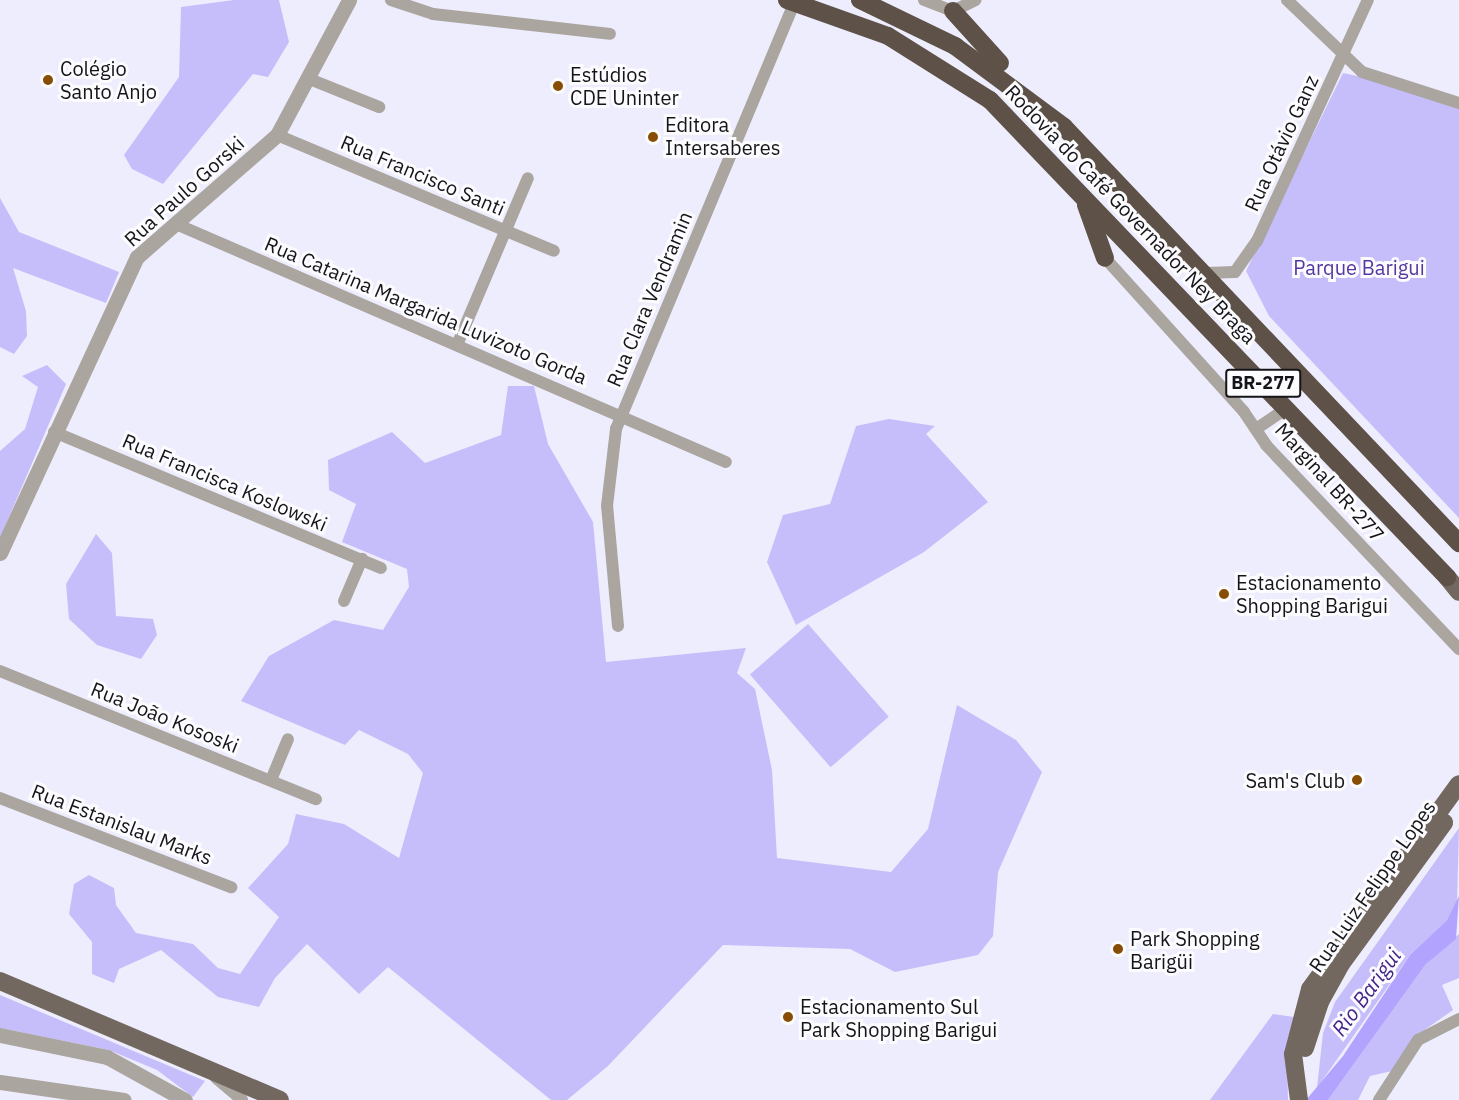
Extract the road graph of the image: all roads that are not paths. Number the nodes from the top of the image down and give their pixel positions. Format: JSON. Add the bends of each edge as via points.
{"nodes":[{"id":1,"x":349,"y":0,"type":"edge"},
{"id":2,"x":391,"y":0,"type":"edge"},
{"id":3,"x":860,"y":0,"type":"edge"},
{"id":4,"x":924,"y":0,"type":"edge"},
{"id":5,"x":976,"y":0,"type":"edge"},
{"id":6,"x":1287,"y":0,"type":"edge"},
{"id":7,"x":1368,"y":0,"type":"edge"},
{"id":8,"x":791,"y":1,"type":"edge"},
{"id":9,"x":953,"y":12,"type":"junction"},
{"id":10,"x":610,"y":34,"type":"dead end"},
{"id":11,"x":1344,"y":56,"type":"junction"},
{"id":12,"x":307,"y":78,"type":"junction"},
{"id":13,"x":1459,"y":103,"type":"edge"},
{"id":14,"x":380,"y":107,"type":"dead end"},
{"id":15,"x":278,"y":135,"type":"junction"},
{"id":16,"x":1097,"y":159,"type":"junction"},
{"id":17,"x":528,"y":178,"type":"dead end"},
{"id":18,"x":1079,"y":190,"type":"junction"},
{"id":19,"x":176,"y":224,"type":"junction"},
{"id":20,"x":506,"y":230,"type":"junction"},
{"id":21,"x":554,"y":251,"type":"dead end"},
{"id":22,"x":1105,"y":258,"type":"joint"},
{"id":23,"x":1206,"y":273,"type":"junction"},
{"id":24,"x":457,"y":345,"type":"junction"},
{"id":25,"x":1287,"y":408,"type":"junction"},
{"id":26,"x":621,"y":415,"type":"junction"},
{"id":27,"x":1256,"y":429,"type":"junction"},
{"id":28,"x":54,"y":432,"type":"junction"},
{"id":29,"x":726,"y":462,"type":"dead end"},
{"id":30,"x":1459,"y":543,"type":"edge"},
{"id":31,"x":0,"y":553,"type":"edge"},
{"id":32,"x":362,"y":559,"type":"junction"},
{"id":33,"x":381,"y":568,"type":"dead end"},
{"id":34,"x":1447,"y":577,"type":"joint"},
{"id":35,"x":1459,"y":592,"type":"edge"},
{"id":36,"x":344,"y":601,"type":"dead end"},
{"id":37,"x":618,"y":626,"type":"dead end"},
{"id":38,"x":1459,"y":649,"type":"edge"},
{"id":39,"x":0,"y":671,"type":"edge"},
{"id":40,"x":288,"y":739,"type":"dead end"},
{"id":41,"x":271,"y":780,"type":"junction"},
{"id":42,"x":1459,"y":784,"type":"edge"},
{"id":43,"x":0,"y":798,"type":"edge"},
{"id":44,"x":316,"y":799,"type":"dead end"},
{"id":45,"x":1459,"y":802,"type":"edge"},
{"id":46,"x":231,"y":887,"type":"dead end"},
{"id":47,"x":0,"y":981,"type":"edge"},
{"id":48,"x":1459,"y":1019,"type":"edge"},
{"id":49,"x":0,"y":1035,"type":"edge"},
{"id":50,"x":205,"y":1068,"type":"junction"},
{"id":51,"x":0,"y":1082,"type":"edge"},
{"id":52,"x":124,"y":1100,"type":"edge"},
{"id":53,"x":185,"y":1100,"type":"edge"},
{"id":54,"x":242,"y":1100,"type":"edge"},
{"id":55,"x":280,"y":1100,"type":"edge"},
{"id":56,"x":1300,"y":1100,"type":"edge"},
{"id":57,"x":1378,"y":1100,"type":"edge"}],
"edges":[{"from":1,"to":12,"type":"street","name":"Rua Paulo Gorski"},
{"from":2,"to":10,"type":"street","via":[[433,14]]},
{"from":3,"to":16,"type":"highway","name":"Rodovia do Café Governador Ney Braga","number":"BR-277","via":[[983,63]]},
{"from":4,"to":9,"type":"street"},
{"from":5,"to":9,"type":"street"},
{"from":6,"to":11,"type":"street"},
{"from":7,"to":11,"type":"street","name":"Rua Otávio Ganz"},
{"from":8,"to":18,"type":"highway","name":"Rodovia do Café Governador Ney Braga","number":"BR-277","via":[[888,36],[953,72],[1014,122]]},
{"from":8,"to":26,"type":"street","name":"Rua Clara Vendramin"},
{"from":9,"to":16,"type":"highway","via":[[978,45],[1040,98]]},
{"from":11,"to":13,"type":"street","via":[[1362,72]]},
{"from":11,"to":23,"type":"street","name":"Rua Otávio Ganz","via":[[1257,241],[1235,272]]},
{"from":12,"to":14,"type":"street"},
{"from":12,"to":15,"type":"street","name":"Rua Paulo Gorski"},
{"from":15,"to":19,"type":"street","name":"Rua Paulo Gorski"},
{"from":15,"to":20,"type":"street","name":"Rua Francisco Santi"},
{"from":16,"to":23,"type":"highway","name":"Rodovia do Café Governador Ney Braga","number":"BR-277"},
{"from":17,"to":20,"type":"street"},
{"from":18,"to":22,"type":"highway"},
{"from":18,"to":25,"type":"highway","name":"Rodovia do Café Governador Ney Braga","number":"BR-277"},
{"from":19,"to":24,"type":"street","name":"Rua Catarina Margarida Luvizoto Gorda"},
{"from":19,"to":28,"type":"street","name":"Rua Paulo Gorski","via":[[143,250],[131,268]]},
{"from":20,"to":21,"type":"street","name":"Rua Francisco Santi"},
{"from":20,"to":24,"type":"street"},
{"from":22,"to":27,"type":"street","name":"Marginal BR-277"},
{"from":23,"to":30,"type":"highway","name":"Rodovia do Café Governador Ney Braga","number":"BR-277"},
{"from":24,"to":26,"type":"street","name":"Rua Catarina Margarida Luvizoto Gorda"},
{"from":25,"to":27,"type":"street"},
{"from":25,"to":34,"type":"highway","name":"Rodovia do Café Governador Ney Braga","number":"BR-277"},
{"from":26,"to":29,"type":"street","name":"Rua Catarina Margarida Luvizoto Gorda"},
{"from":26,"to":37,"type":"street","name":"Rua Clara Vendramin","via":[[607,487]]},
{"from":27,"to":38,"type":"street","name":"Marginal BR-277"},
{"from":28,"to":31,"type":"street","name":"Rua Paulo Gorski"},
{"from":28,"to":32,"type":"street","name":"Rua Francisca Koslowski"},
{"from":32,"to":33,"type":"street","name":"Rua Francisca Koslowski"},
{"from":32,"to":36,"type":"street"},
{"from":34,"to":35,"type":"main road"},
{"from":39,"to":41,"type":"street","name":"Rua João Kososki"},
{"from":40,"to":41,"type":"street"},
{"from":41,"to":44,"type":"street","name":"Rua João Kososki"},
{"from":42,"to":56,"type":"main road","via":[[1310,989],[1293,1054]]},
{"from":43,"to":46,"type":"street","name":"Rua Estanislau Marks"},
{"from":45,"to":56,"type":"main road","name":"Rua Luiz Felippe Lopes","via":[[1325,992],[1307,1037]]},
{"from":47,"to":50,"type":"main road"},
{"from":48,"to":57,"type":"street","via":[[1418,1040]]},
{"from":49,"to":53,"type":"street","via":[[107,1057]]},
{"from":50,"to":54,"type":"street"},
{"from":50,"to":55,"type":"main road"},
{"from":51,"to":52,"type":"street"}]}
